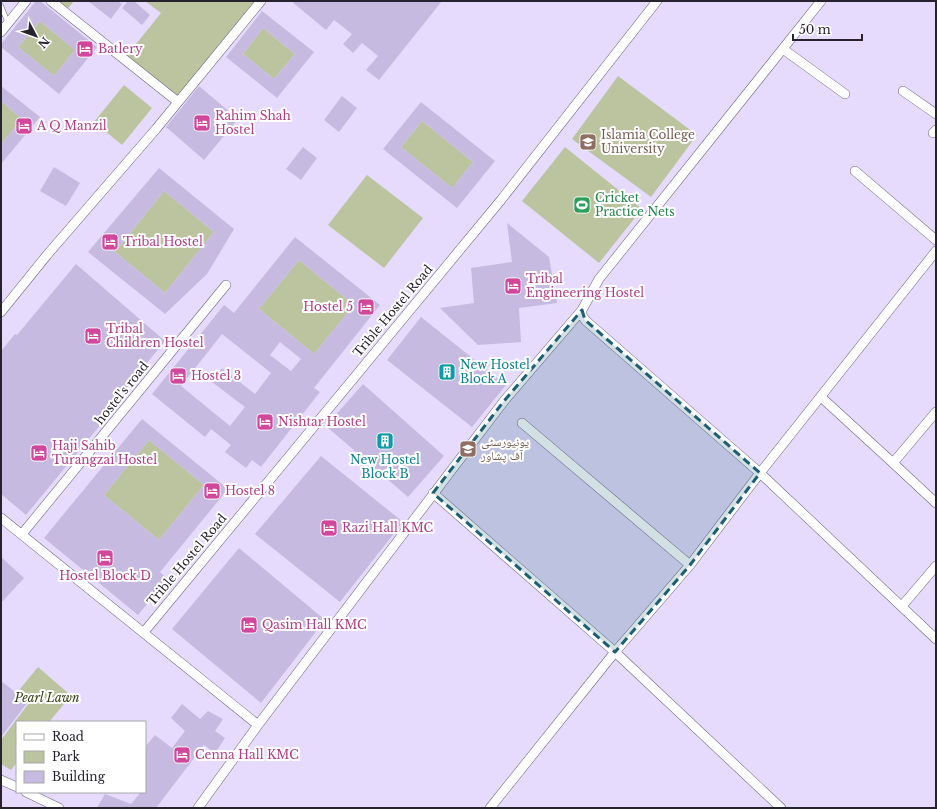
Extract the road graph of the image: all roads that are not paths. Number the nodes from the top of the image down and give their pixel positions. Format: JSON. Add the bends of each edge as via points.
{"nodes":[{"id":1,"x":26,"y":1,"type":"edge"},
{"id":2,"x":51,"y":1,"type":"edge"},
{"id":3,"x":261,"y":1,"type":"edge"},
{"id":4,"x":657,"y":1,"type":"edge"},
{"id":5,"x":821,"y":1,"type":"edge"},
{"id":6,"x":1,"y":6,"type":"edge"},
{"id":7,"x":5,"y":20,"type":"edge"},
{"id":8,"x":1,"y":32,"type":"edge"},
{"id":9,"x":783,"y":49,"type":"junction"},
{"id":10,"x":903,"y":91,"type":"dead end"},
{"id":11,"x":845,"y":94,"type":"dead end"},
{"id":12,"x":178,"y":102,"type":"junction"},
{"id":13,"x":936,"y":114,"type":"edge"},
{"id":14,"x":855,"y":170,"type":"dead end"},
{"id":15,"x":936,"y":240,"type":"edge"},
{"id":16,"x":936,"y":251,"type":"edge"},
{"id":17,"x":226,"y":285,"type":"dead end"},
{"id":18,"x":582,"y":310,"type":"junction"},
{"id":19,"x":1,"y":312,"type":"edge"},
{"id":20,"x":821,"y":397,"type":"junction"},
{"id":21,"x":936,"y":412,"type":"edge"},
{"id":22,"x":522,"y":423,"type":"dead end"},
{"id":23,"x":893,"y":463,"type":"junction"},
{"id":24,"x":760,"y":473,"type":"junction"},
{"id":25,"x":433,"y":493,"type":"junction"},
{"id":26,"x":936,"y":503,"type":"edge"},
{"id":27,"x":1,"y":518,"type":"edge"},
{"id":28,"x":22,"y":534,"type":"junction"},
{"id":29,"x":690,"y":565,"type":"junction"},
{"id":30,"x":936,"y":566,"type":"edge"},
{"id":31,"x":902,"y":606,"type":"junction"},
{"id":32,"x":144,"y":632,"type":"junction"},
{"id":33,"x":936,"y":639,"type":"edge"},
{"id":34,"x":615,"y":652,"type":"junction"},
{"id":35,"x":258,"y":725,"type":"junction"},
{"id":36,"x":1,"y":780,"type":"edge"},
{"id":37,"x":16,"y":788,"type":"edge"},
{"id":38,"x":28,"y":793,"type":"edge"},
{"id":39,"x":59,"y":808,"type":"edge"},
{"id":40,"x":198,"y":808,"type":"edge"},
{"id":41,"x":490,"y":808,"type":"edge"},
{"id":42,"x":781,"y":808,"type":"edge"}],
"edges":[{"from":1,"to":7,"type":"street"},
{"from":2,"to":12,"type":"street"},
{"from":3,"to":12,"type":"street"},
{"from":4,"to":32,"type":"street","name":"Trible Hostel Road","via":[[501,200]]},
{"from":5,"to":9,"type":"street"},
{"from":6,"to":7,"type":"lane"},
{"from":7,"to":8,"type":"street"},
{"from":9,"to":11,"type":"street"},
{"from":9,"to":18,"type":"street","via":[[604,272]]},
{"from":10,"to":13,"type":"street"},
{"from":12,"to":19,"type":"street"},
{"from":14,"to":15,"type":"street"},
{"from":16,"to":20,"type":"street"},
{"from":17,"to":28,"type":"street","name":"hostel's road"},
{"from":18,"to":24,"type":"street","via":[[585,320]]},
{"from":18,"to":25,"type":"street","via":[[504,401]]},
{"from":20,"to":23,"type":"street"},
{"from":20,"to":24,"type":"street"},
{"from":21,"to":23,"type":"street"},
{"from":22,"to":29,"type":"street"},
{"from":23,"to":26,"type":"street"},
{"from":24,"to":29,"type":"street"},
{"from":24,"to":31,"type":"street"},
{"from":25,"to":34,"type":"street"},
{"from":25,"to":35,"type":"street"},
{"from":27,"to":28,"type":"street"},
{"from":28,"to":32,"type":"street"},
{"from":29,"to":34,"type":"street"},
{"from":30,"to":31,"type":"street"},
{"from":31,"to":33,"type":"street"},
{"from":32,"to":35,"type":"street"},
{"from":34,"to":41,"type":"street"},
{"from":34,"to":42,"type":"street"},
{"from":35,"to":40,"type":"street"},
{"from":36,"to":37,"type":"street"},
{"from":38,"to":39,"type":"street"}]}
